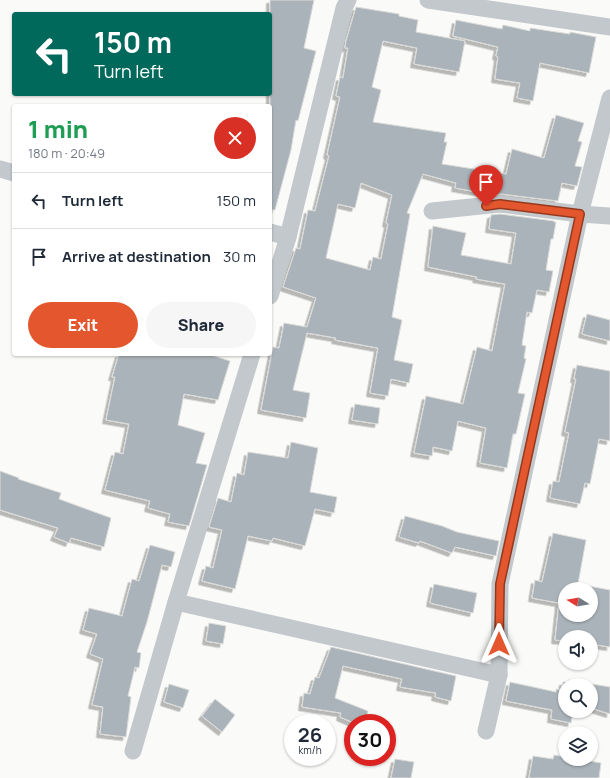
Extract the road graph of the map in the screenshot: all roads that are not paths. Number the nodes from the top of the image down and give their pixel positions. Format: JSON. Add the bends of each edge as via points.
{"nodes":[{"id":1,"x":348,"y":0,"type":"edge"},
{"id":2,"x":428,"y":0,"type":"edge"},
{"id":3,"x":610,"y":27,"type":"edge"},
{"id":4,"x":610,"y":98,"type":"edge"},
{"id":5,"x":0,"y":169,"type":"edge"},
{"id":6,"x":12,"y":172,"type":"edge"},
{"id":7,"x":432,"y":211,"type":"dead end"},
{"id":8,"x":580,"y":214,"type":"junction"},
{"id":9,"x":610,"y":216,"type":"edge"},
{"id":10,"x":272,"y":233,"type":"edge"},
{"id":11,"x":288,"y":237,"type":"junction"},
{"id":12,"x":272,"y":289,"type":"edge"},
{"id":13,"x":251,"y":356,"type":"edge"},
{"id":14,"x":176,"y":602,"type":"junction"},
{"id":15,"x":499,"y":675,"type":"junction"},
{"id":16,"x":486,"y":731,"type":"dead end"},
{"id":17,"x":133,"y":751,"type":"dead end"}],
"edges":[{"from":1,"to":11,"type":"street"},
{"from":2,"to":3,"type":"street"},
{"from":4,"to":8,"type":"street"},
{"from":5,"to":6,"type":"street"},
{"from":7,"to":8,"type":"street","via":[[500,204]]},
{"from":8,"to":9,"type":"street"},
{"from":8,"to":15,"type":"street","via":[[500,584]]},
{"from":10,"to":11,"type":"street"},
{"from":11,"to":12,"type":"street"},
{"from":13,"to":14,"type":"street"},
{"from":14,"to":15,"type":"street"},
{"from":14,"to":17,"type":"street"},
{"from":15,"to":16,"type":"street"}]}
